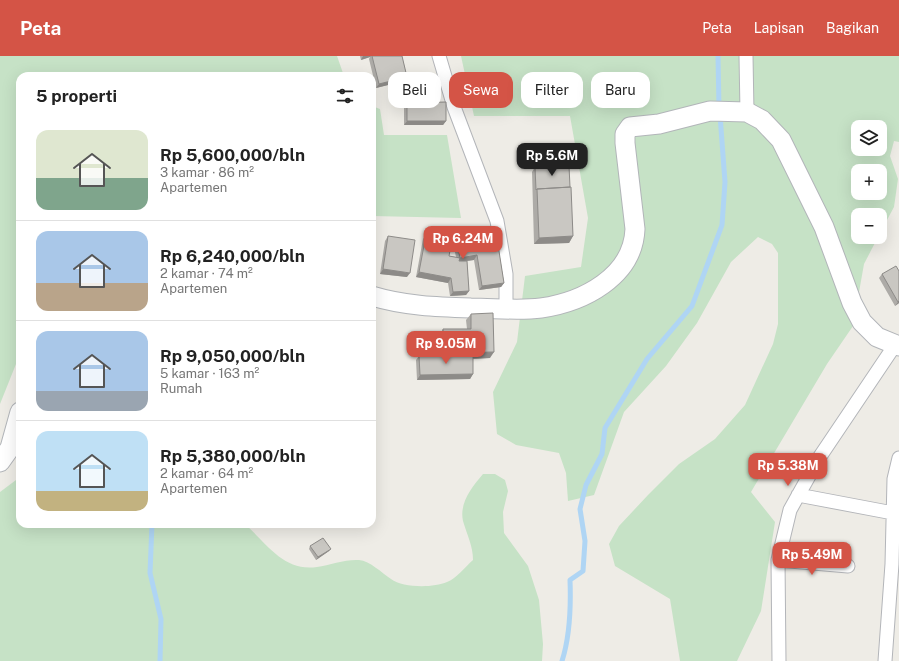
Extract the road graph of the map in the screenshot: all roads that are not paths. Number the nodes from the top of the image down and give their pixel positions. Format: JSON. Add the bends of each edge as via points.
{"nodes":[{"id":1,"x":439,"y":56,"type":"edge"},
{"id":2,"x":746,"y":56,"type":"edge"},
{"id":3,"x":747,"y":112,"type":"junction"},
{"id":4,"x":376,"y":297,"type":"edge"},
{"id":5,"x":506,"y":309,"type":"junction"},
{"id":6,"x":897,"y":346,"type":"edge"},
{"id":7,"x":16,"y":426,"type":"edge"},
{"id":8,"x":899,"y":458,"type":"edge"},
{"id":9,"x":0,"y":462,"type":"edge"},
{"id":10,"x":798,"y":495,"type":"junction"},
{"id":11,"x":893,"y":513,"type":"junction"},
{"id":12,"x":778,"y":560,"type":"junction"},
{"id":13,"x":848,"y":566,"type":"dead end"},
{"id":14,"x":779,"y":661,"type":"edge"},
{"id":15,"x":885,"y":661,"type":"edge"}],
"edges":[{"from":1,"to":5,"type":"street","via":[[454,107],[497,221],[506,274]]},
{"from":2,"to":3,"type":"street"},
{"from":3,"to":5,"type":"street","via":[[719,111],[659,124],[630,127],[625,134],[624,143],[635,229],[634,242],[623,264],[604,284],[569,302],[541,308]]},
{"from":3,"to":6,"type":"street","via":[[762,120],[781,140],[824,227],[852,303],[862,322],[877,337]]},
{"from":4,"to":5,"type":"street","via":[[404,304]]},
{"from":6,"to":10,"type":"street","via":[[819,458]]},
{"from":7,"to":9,"type":"street","via":[[10,448]]},
{"from":8,"to":11,"type":"street","via":[[894,479]]},
{"from":10,"to":11,"type":"street"},
{"from":10,"to":12,"type":"street","via":[[790,510]]},
{"from":11,"to":15,"type":"street"},
{"from":12,"to":13,"type":"street"},
{"from":12,"to":14,"type":"street"}]}
